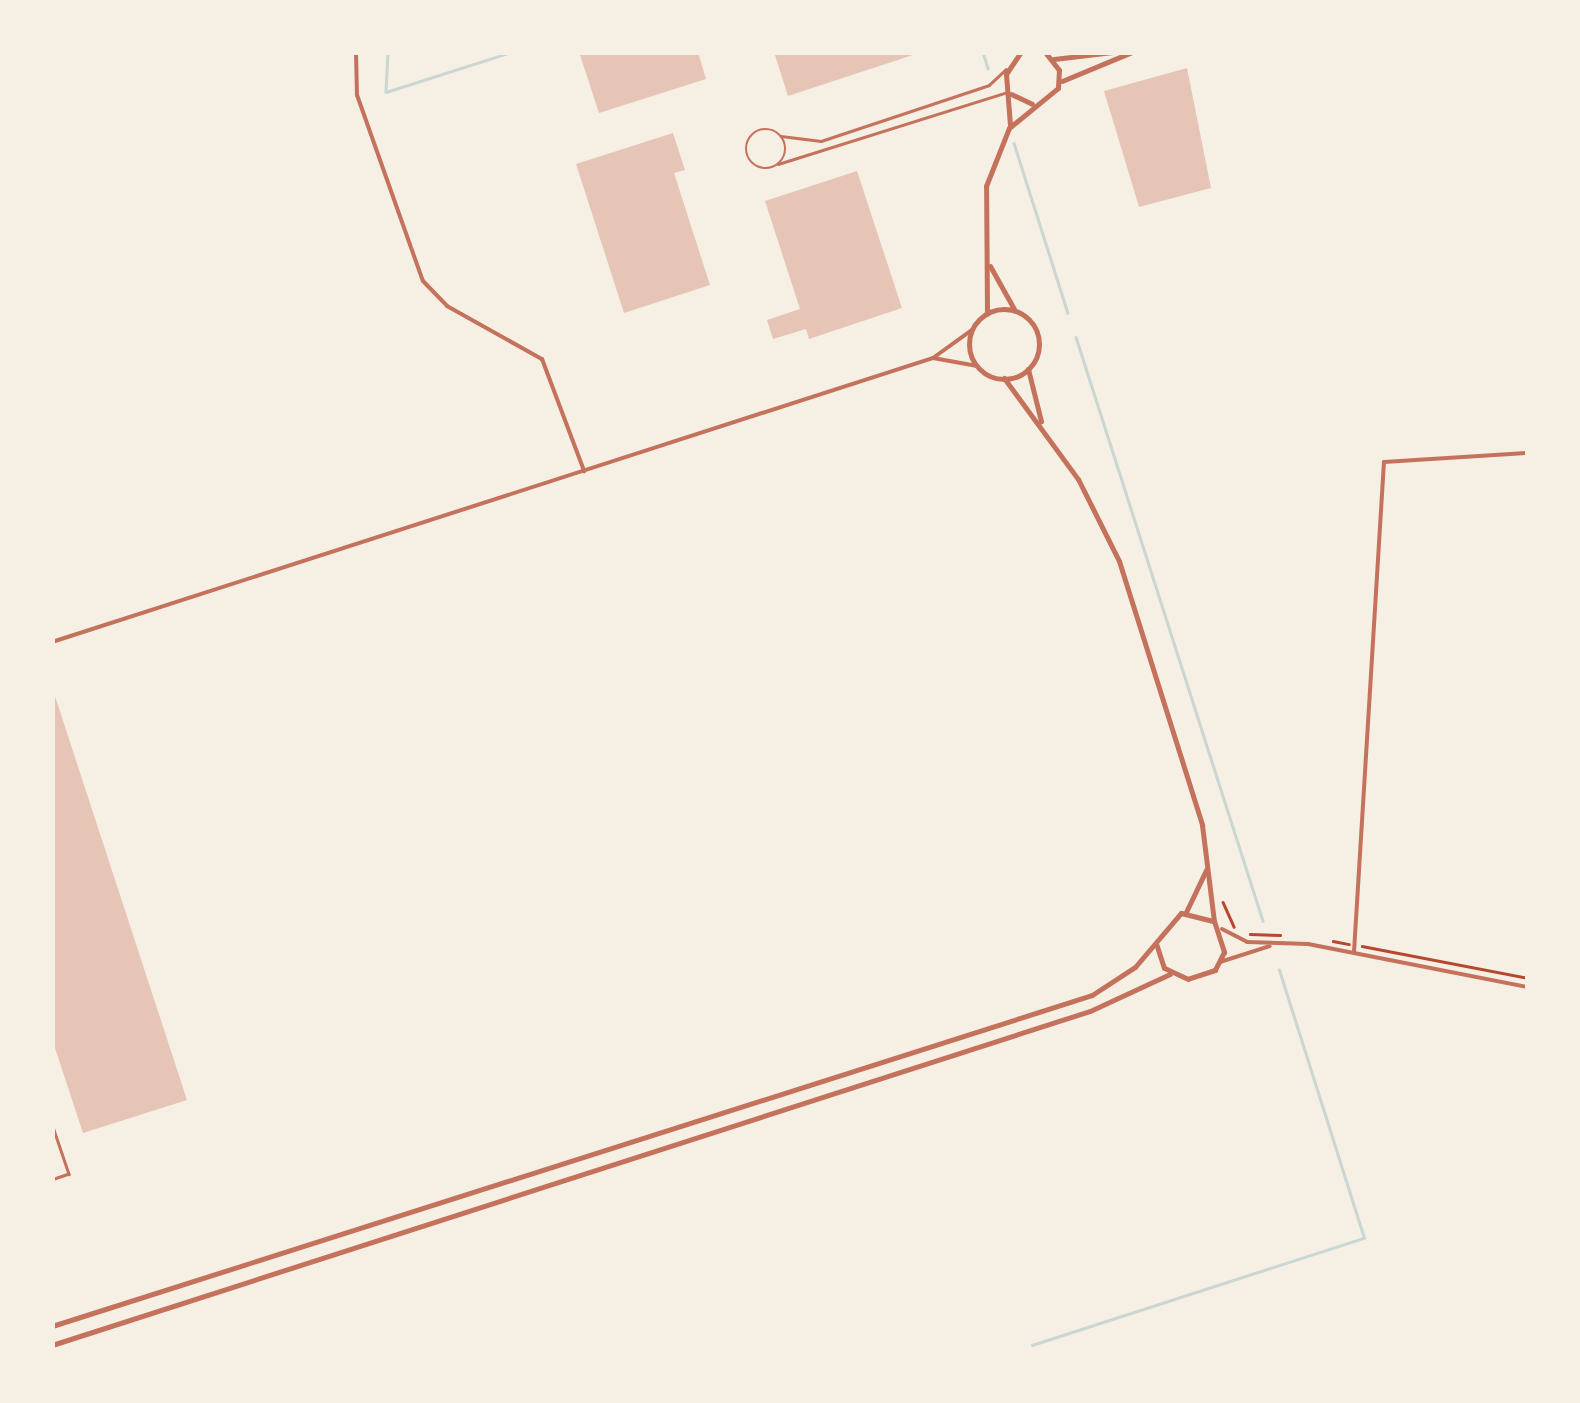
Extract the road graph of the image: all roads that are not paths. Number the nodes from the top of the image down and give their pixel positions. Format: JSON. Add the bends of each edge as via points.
{"nodes":[{"id":1,"x":356,"y":52,"type":"edge"},
{"id":2,"x":1021,"y":52,"type":"edge"},
{"id":3,"x":1045,"y":52,"type":"edge"},
{"id":4,"x":1113,"y":52,"type":"edge"},
{"id":5,"x":1132,"y":52,"type":"edge"},
{"id":6,"x":1053,"y":57,"type":"edge"},
{"id":7,"x":1007,"y":68,"type":"junction"},
{"id":8,"x":1060,"y":82,"type":"junction"},
{"id":9,"x":1010,"y":92,"type":"junction"},
{"id":10,"x":1035,"y":104,"type":"junction"},
{"id":11,"x":1009,"y":128,"type":"junction"},
{"id":12,"x":781,"y":136,"type":"junction"},
{"id":13,"x":778,"y":164,"type":"junction"},
{"id":14,"x":989,"y":264,"type":"junction"},
{"id":15,"x":1015,"y":311,"type":"junction"},
{"id":16,"x":987,"y":314,"type":"junction"},
{"id":17,"x":973,"y":329,"type":"junction"},
{"id":18,"x":933,"y":358,"type":"junction"},
{"id":19,"x":977,"y":366,"type":"junction"},
{"id":20,"x":1028,"y":369,"type":"junction"},
{"id":21,"x":1004,"y":378,"type":"junction"},
{"id":22,"x":1042,"y":424,"type":"junction"},
{"id":23,"x":1528,"y":453,"type":"edge"},
{"id":24,"x":584,"y":471,"type":"junction"},
{"id":25,"x":52,"y":642,"type":"edge"},
{"id":26,"x":1207,"y":867,"type":"junction"},
{"id":27,"x":1186,"y":912,"type":"junction"},
{"id":28,"x":1214,"y":921,"type":"junction"},
{"id":29,"x":1222,"y":929,"type":"junction"},
{"id":30,"x":1156,"y":943,"type":"junction"},
{"id":31,"x":1275,"y":944,"type":"junction"},
{"id":32,"x":1354,"y":952,"type":"junction"},
{"id":33,"x":1220,"y":962,"type":"junction"},
{"id":34,"x":1170,"y":974,"type":"junction"},
{"id":35,"x":1528,"y":987,"type":"edge"},
{"id":36,"x":52,"y":1124,"type":"edge"},
{"id":37,"x":52,"y":1180,"type":"edge"},
{"id":38,"x":52,"y":1326,"type":"edge"},
{"id":39,"x":52,"y":1345,"type":"edge"}],
"edges":[{"from":1,"to":24,"type":"street","via":[[357,95],[423,281],[448,306],[542,358]]},
{"from":2,"to":7,"type":"street"},
{"from":3,"to":6,"type":"street"},
{"from":4,"to":6,"type":"street"},
{"from":5,"to":8,"type":"street"},
{"from":6,"to":8,"type":"street"},
{"from":7,"to":9,"type":"street"},
{"from":7,"to":12,"type":"street","via":[[989,86],[821,141]]},
{"from":8,"to":10,"type":"street"},
{"from":9,"to":10,"type":"street"},
{"from":9,"to":11,"type":"street"},
{"from":9,"to":13,"type":"street"},
{"from":10,"to":11,"type":"street"},
{"from":11,"to":14,"type":"street","via":[[983,203]]},
{"from":12,"to":13,"type":"street"},
{"from":12,"to":13,"type":"street","via":[[764,129],[747,145],[756,166]]},
{"from":14,"to":15,"type":"street"},
{"from":14,"to":16,"type":"street"},
{"from":15,"to":16,"type":"street"},
{"from":15,"to":20,"type":"street","via":[[1038,337]]},
{"from":16,"to":17,"type":"street"},
{"from":17,"to":18,"type":"street"},
{"from":17,"to":19,"type":"street"},
{"from":18,"to":19,"type":"street"},
{"from":18,"to":24,"type":"street"},
{"from":19,"to":21,"type":"street"},
{"from":20,"to":21,"type":"street"},
{"from":20,"to":22,"type":"street"},
{"from":21,"to":22,"type":"street"},
{"from":22,"to":26,"type":"street","via":[[1118,560]]},
{"from":23,"to":32,"type":"street","via":[[1384,462]]},
{"from":24,"to":25,"type":"street"},
{"from":26,"to":27,"type":"street"},
{"from":26,"to":28,"type":"street"},
{"from":27,"to":28,"type":"street"},
{"from":27,"to":30,"type":"street","via":[[1166,922]]},
{"from":28,"to":29,"type":"street"},
{"from":29,"to":31,"type":"street"},
{"from":29,"to":33,"type":"street"},
{"from":30,"to":34,"type":"street"},
{"from":30,"to":38,"type":"street","via":[[1122,978],[1060,1006]]},
{"from":31,"to":32,"type":"street"},
{"from":31,"to":33,"type":"street"},
{"from":32,"to":35,"type":"street"},
{"from":33,"to":34,"type":"street","via":[[1195,980]]},
{"from":34,"to":39,"type":"street","via":[[1073,1017]]},
{"from":36,"to":37,"type":"street","via":[[69,1174]]}]}
